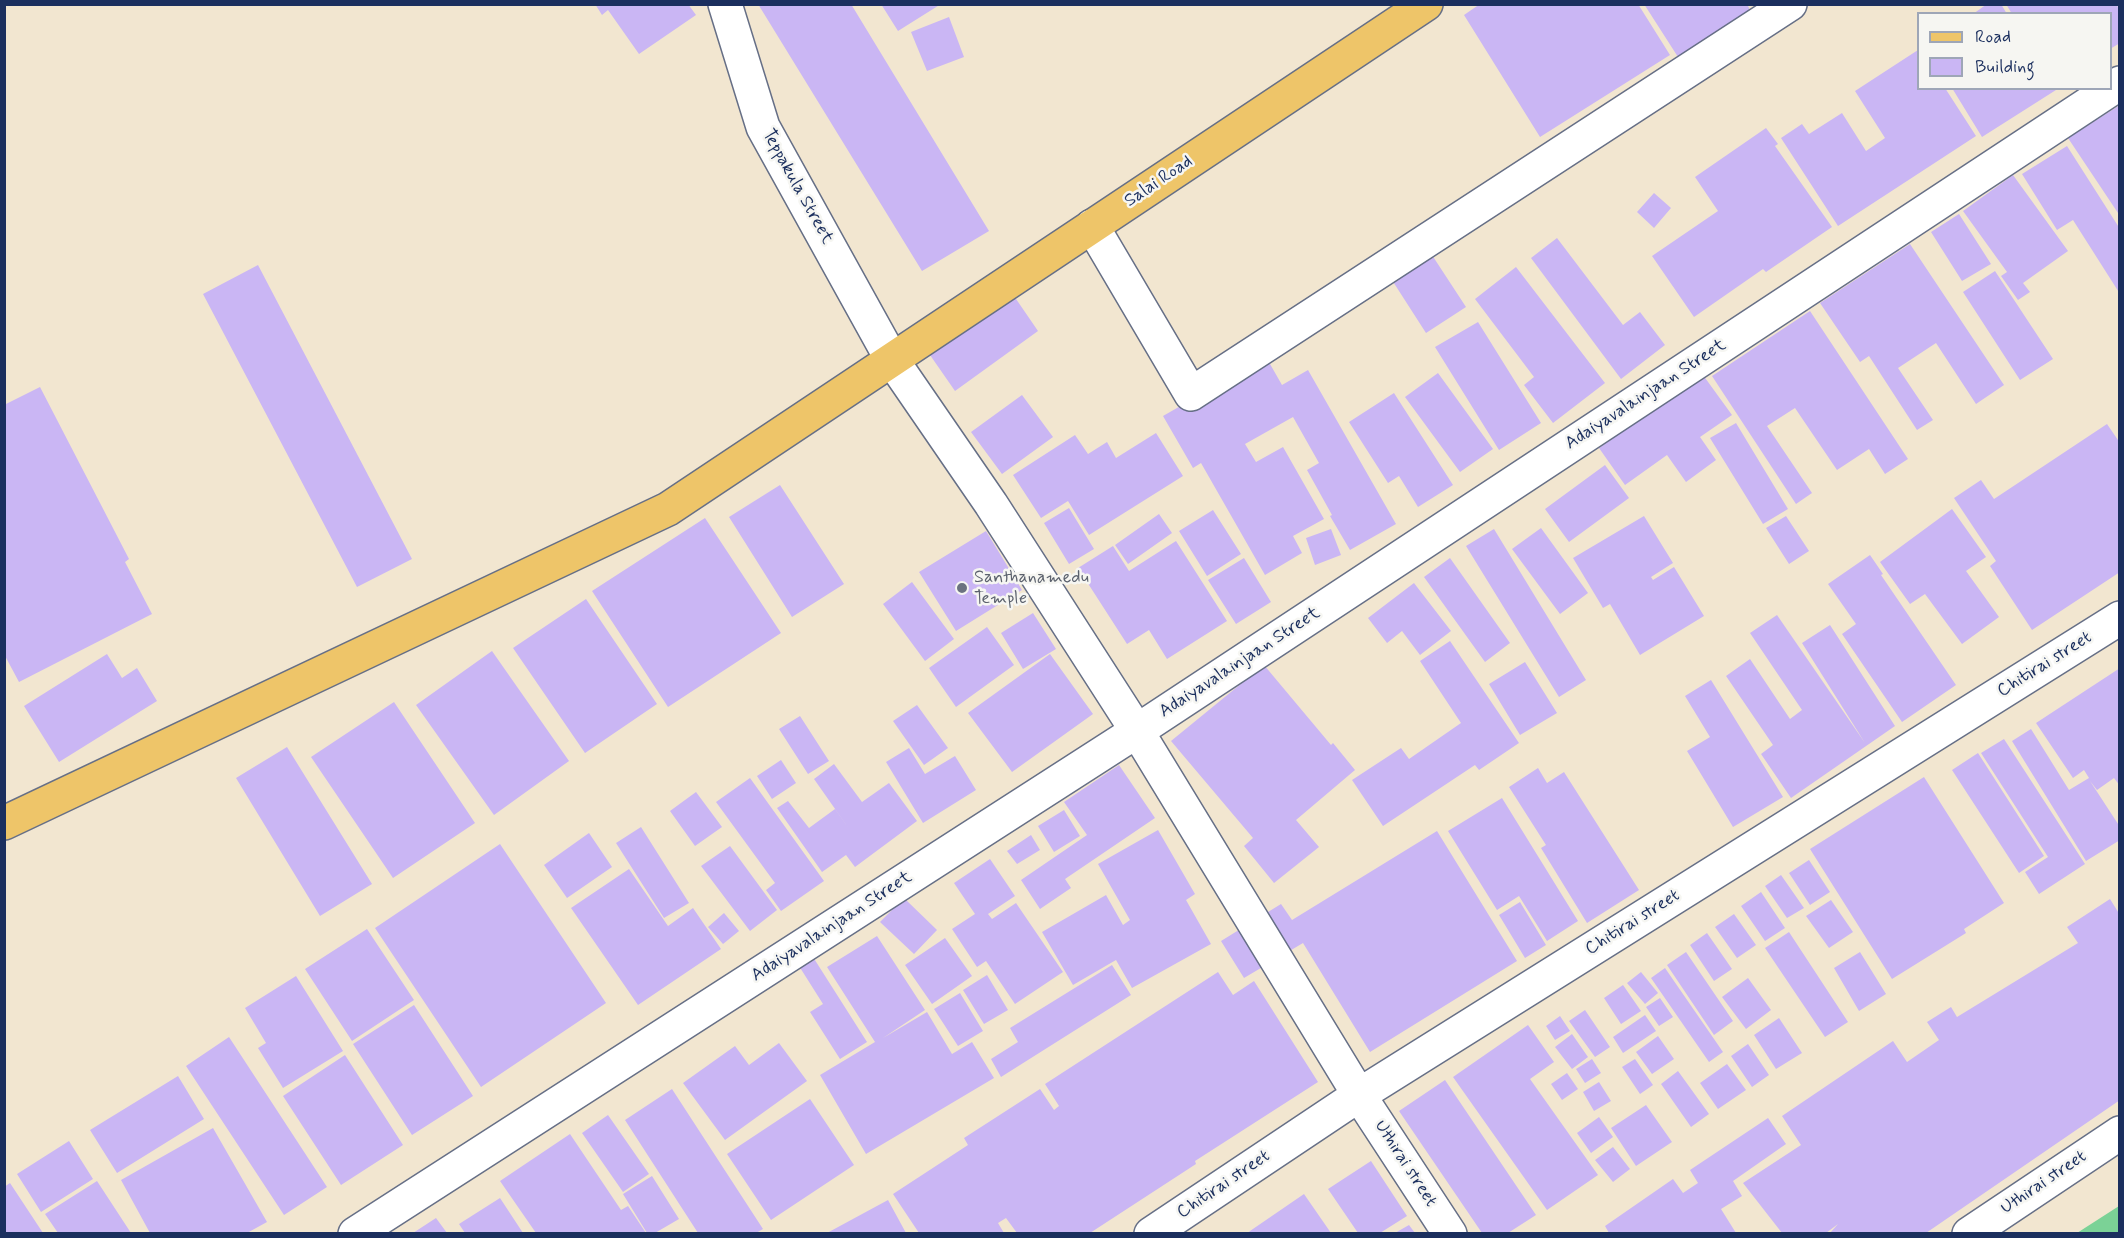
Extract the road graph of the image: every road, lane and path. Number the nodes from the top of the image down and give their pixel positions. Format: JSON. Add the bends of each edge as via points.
{"nodes":[{"id":1,"x":725,"y":4,"type":"edge"},
{"id":2,"x":1426,"y":4,"type":"edge"},
{"id":3,"x":1790,"y":4,"type":"edge"},
{"id":4,"x":2109,"y":90,"type":"edge"},
{"id":5,"x":1092,"y":226,"type":"junction"},
{"id":6,"x":892,"y":360,"type":"junction"},
{"id":7,"x":2120,"y":618,"type":"edge"},
{"id":8,"x":1137,"y":731,"type":"junction"},
{"id":9,"x":4,"y":823,"type":"edge"},
{"id":10,"x":1359,"y":1095,"type":"junction"},
{"id":11,"x":2120,"y":1133,"type":"edge"},
{"id":12,"x":355,"y":1233,"type":"edge"},
{"id":13,"x":1151,"y":1233,"type":"edge"},
{"id":14,"x":1450,"y":1233,"type":"edge"},
{"id":15,"x":1970,"y":1233,"type":"edge"}],
"edges":[{"from":1,"to":6,"type":"street","name":"Teppakula Street","via":[[763,127]]},
{"from":2,"to":5,"type":"main road","name":"Salai Road"},
{"from":3,"to":5,"type":"street","via":[[1191,394]]},
{"from":4,"to":8,"type":"street","name":"Adaiyavalainjaan Street"},
{"from":5,"to":6,"type":"main road","name":"Salai Road"},
{"from":6,"to":8,"type":"street","name":"Teppakula Street","via":[[991,504]]},
{"from":6,"to":9,"type":"main road","name":"Salai Road","via":[[668,509]]},
{"from":7,"to":10,"type":"street","name":"Chitirai street"},
{"from":8,"to":10,"type":"street","name":"Uthirai street"},
{"from":8,"to":12,"type":"street","name":"Adaiyavalainjaan Street"},
{"from":10,"to":13,"type":"street","name":"Chitirai street"},
{"from":10,"to":14,"type":"street","name":"Uthirai street"},
{"from":11,"to":15,"type":"street","name":"Uthirai street"}]}
